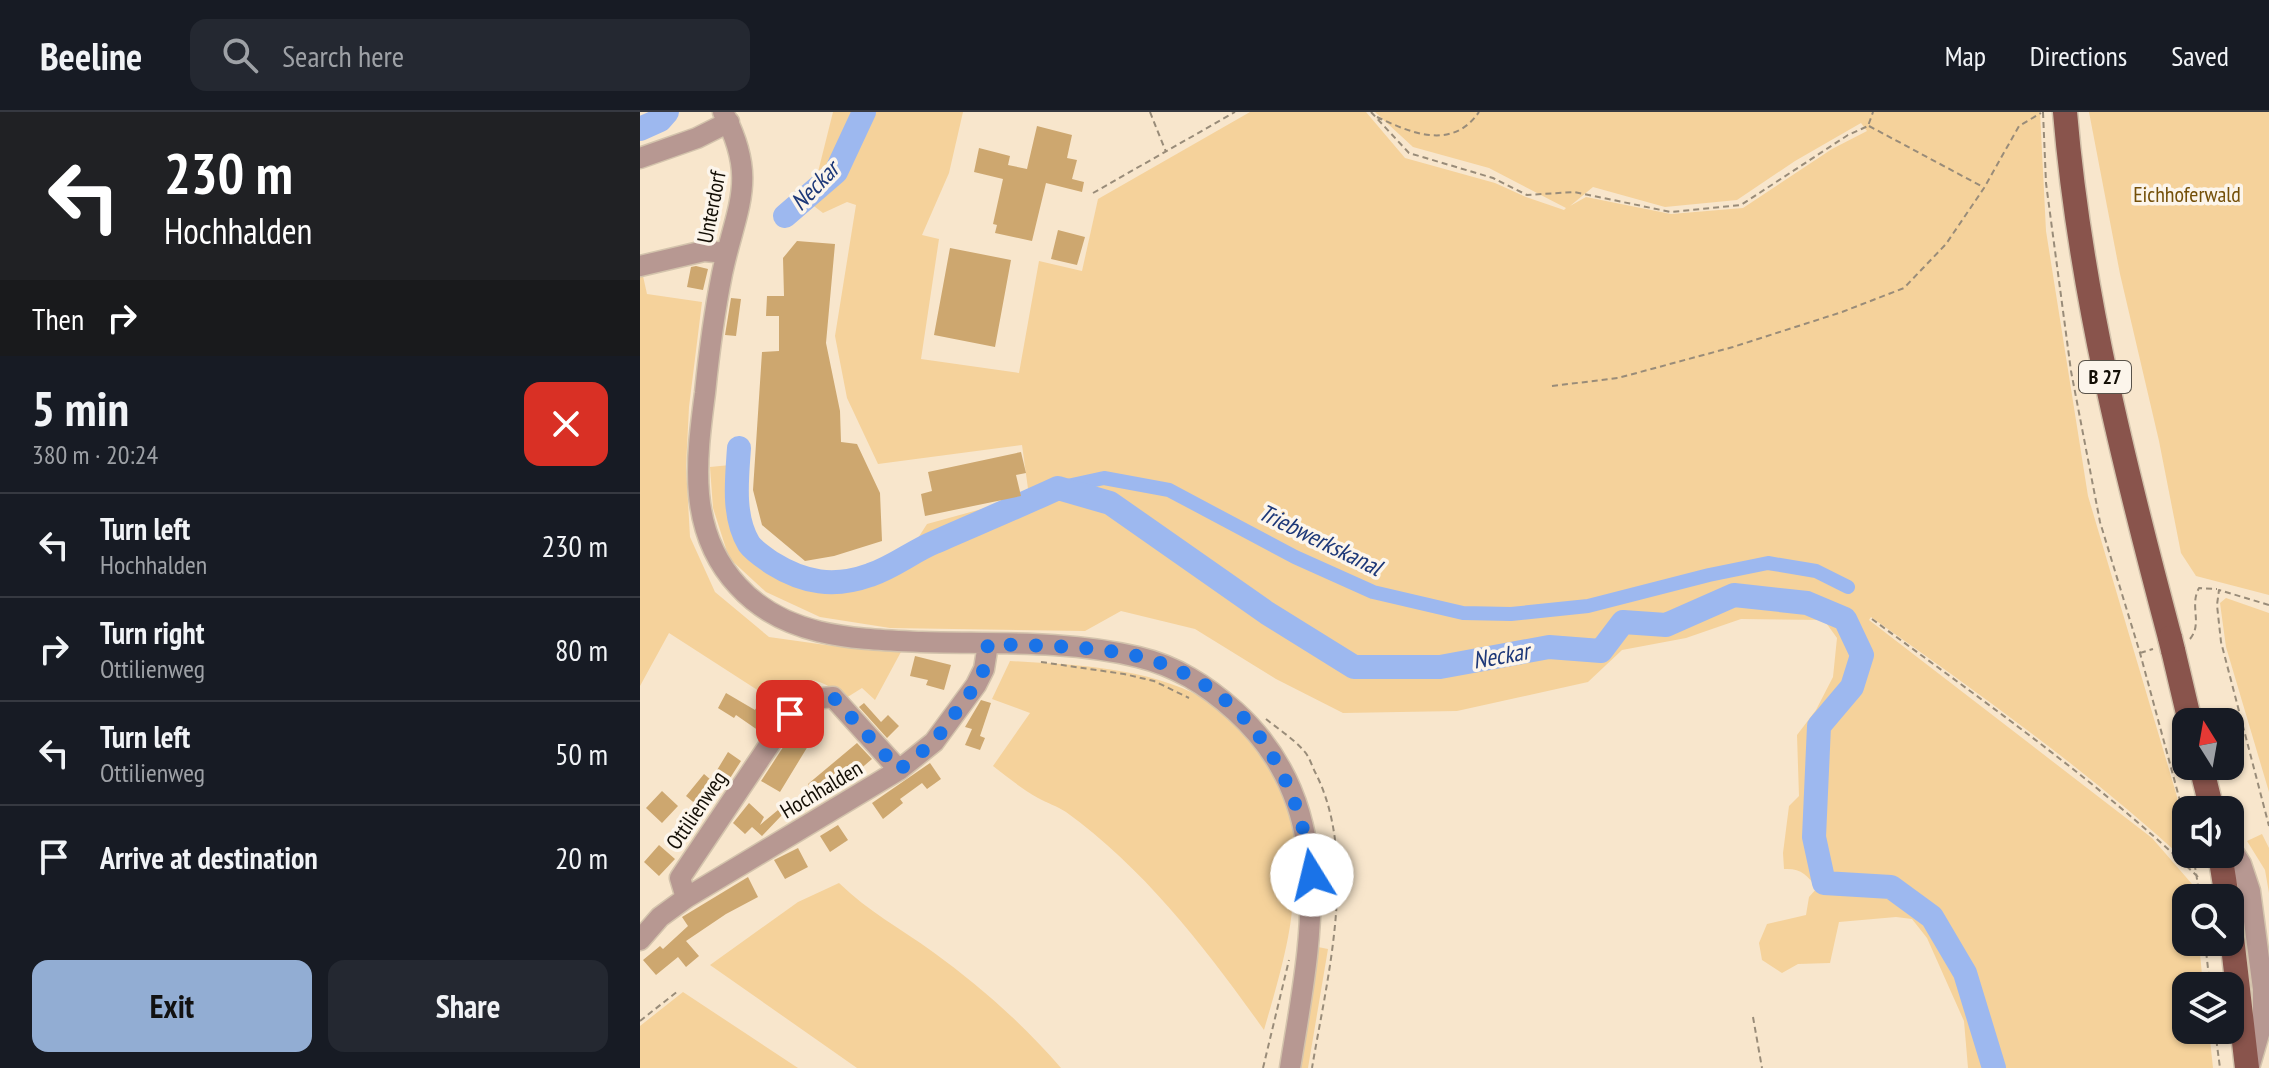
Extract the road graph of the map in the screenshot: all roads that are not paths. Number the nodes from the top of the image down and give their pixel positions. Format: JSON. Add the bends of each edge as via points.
{"nodes":[{"id":1,"x":2065,"y":112,"type":"edge"},
{"id":2,"x":726,"y":117,"type":"edge"},
{"id":3,"x":640,"y":158,"type":"edge"},
{"id":4,"x":727,"y":253,"type":"junction"},
{"id":5,"x":640,"y":266,"type":"edge"},
{"id":6,"x":988,"y":644,"type":"junction"},
{"id":7,"x":2187,"y":708,"type":"edge"},
{"id":8,"x":899,"y":770,"type":"junction"},
{"id":9,"x":2242,"y":868,"type":"edge"},
{"id":10,"x":686,"y":898,"type":"junction"},
{"id":11,"x":640,"y":940,"type":"edge"},
{"id":12,"x":2234,"y":956,"type":"edge"},
{"id":13,"x":1290,"y":1068,"type":"edge"},
{"id":14,"x":2248,"y":1068,"type":"edge"}],
"edges":[{"from":1,"to":7,"type":"main road","number":"B 27","via":[[2092,314]]},
{"from":2,"to":3,"type":"street","via":[[697,138]]},
{"from":2,"to":4,"type":"street","name":"Unterdorf","via":[[744,168]]},
{"from":4,"to":5,"type":"street","via":[[704,251]]},
{"from":4,"to":6,"type":"street","name":"Unterdorf","via":[[714,315],[697,493],[707,538],[723,568],[761,607],[816,632]]},
{"from":6,"to":8,"type":"street","name":"Hochhalden","via":[[976,685],[934,742]]},
{"from":6,"to":13,"type":"street","name":"Unterdorf","via":[[1094,649],[1177,669],[1211,689],[1264,739],[1303,820],[1312,875],[1310,935]]},
{"from":8,"to":10,"type":"street","name":"Hochhalden"},
{"from":8,"to":10,"type":"street","name":"Ottilienweg","via":[[833,697],[803,703],[780,726],[680,878]]},
{"from":9,"to":14,"type":"street","via":[[2263,989],[2263,1020]]},
{"from":10,"to":11,"type":"street","name":"Hochhalden"},
{"from":12,"to":14,"type":"main road"}]}
